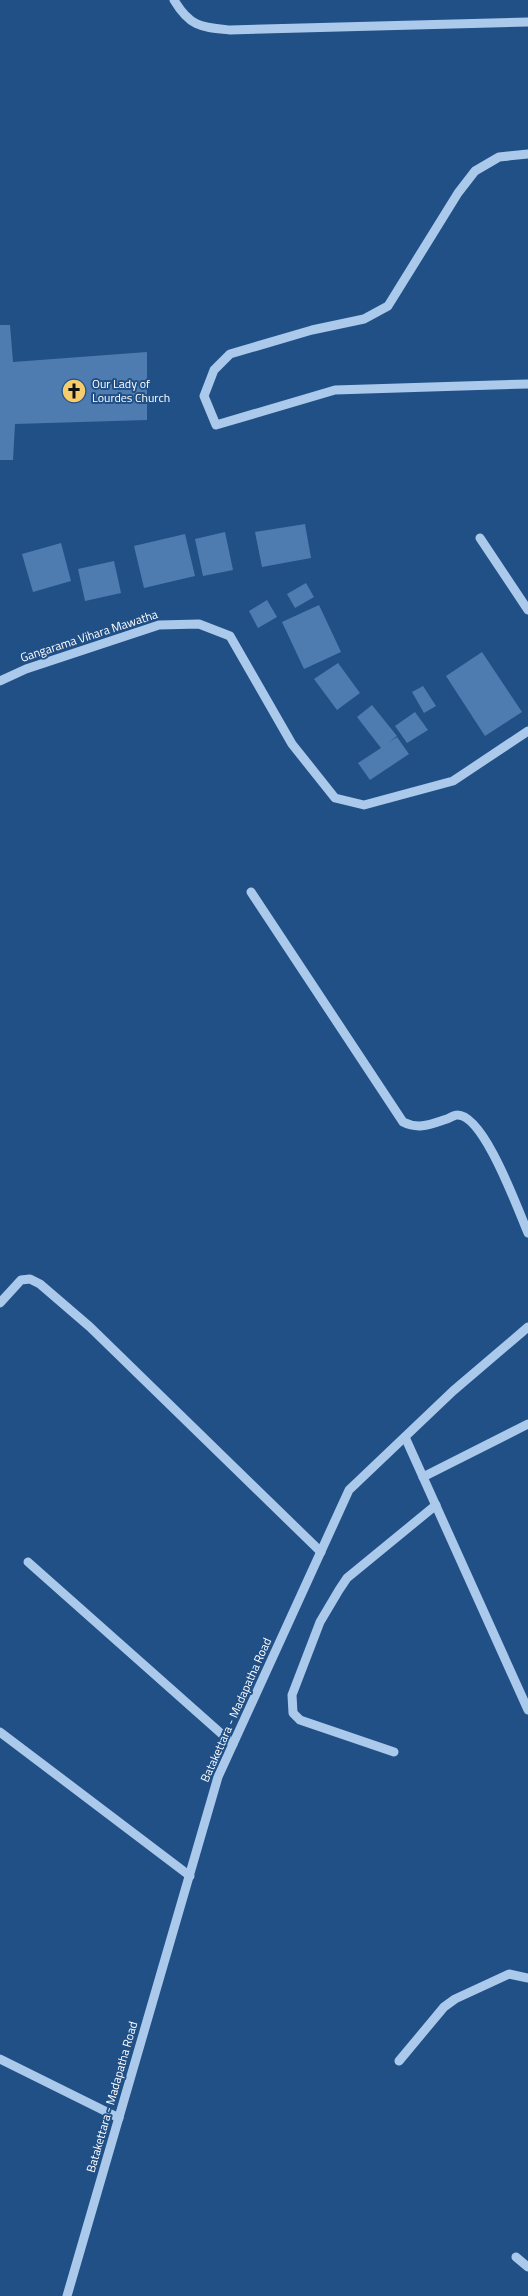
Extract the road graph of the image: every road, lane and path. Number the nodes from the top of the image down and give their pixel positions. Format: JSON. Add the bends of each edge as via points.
{"nodes":[{"id":1,"x":174,"y":0,"type":"edge"},
{"id":2,"x":528,"y":22,"type":"edge"},
{"id":3,"x":528,"y":154,"type":"edge"},
{"id":4,"x":528,"y":384,"type":"edge"},
{"id":5,"x":480,"y":538,"type":"dead end"},
{"id":6,"x":528,"y":610,"type":"edge"},
{"id":7,"x":0,"y":681,"type":"edge"},
{"id":8,"x":528,"y":730,"type":"edge"},
{"id":9,"x":252,"y":892,"type":"dead end"},
{"id":10,"x":528,"y":1233,"type":"edge"},
{"id":11,"x":0,"y":1303,"type":"edge"},
{"id":12,"x":528,"y":1328,"type":"edge"},
{"id":13,"x":528,"y":1424,"type":"edge"},
{"id":14,"x":405,"y":1437,"type":"junction"},
{"id":15,"x":423,"y":1477,"type":"junction"},
{"id":16,"x":436,"y":1505,"type":"junction"},
{"id":17,"x":321,"y":1552,"type":"junction"},
{"id":18,"x":28,"y":1562,"type":"dead end"},
{"id":19,"x":528,"y":1710,"type":"edge"},
{"id":20,"x":0,"y":1732,"type":"edge"},
{"id":21,"x":233,"y":1744,"type":"junction"},
{"id":22,"x":394,"y":1752,"type":"dead end"},
{"id":23,"x":190,"y":1876,"type":"junction"},
{"id":24,"x":528,"y":1978,"type":"edge"},
{"id":25,"x":0,"y":2060,"type":"edge"},
{"id":26,"x":399,"y":2061,"type":"dead end"},
{"id":27,"x":119,"y":2118,"type":"junction"},
{"id":28,"x":516,"y":2257,"type":"dead end"},
{"id":29,"x":528,"y":2267,"type":"edge"},
{"id":30,"x":67,"y":2296,"type":"edge"}],
"edges":[{"from":1,"to":2,"type":"street","via":[[182,15],[201,27],[230,30]]},
{"from":3,"to":4,"type":"street","via":[[500,158],[475,171],[388,306],[364,319],[230,354],[214,370],[204,396],[216,425],[335,390]]},
{"from":5,"to":6,"type":"street"},
{"from":7,"to":8,"type":"street","name":"Gangarama Vihara Mawatha","via":[[26,669],[159,625],[199,624],[230,636],[292,744],[335,798],[364,805],[453,781]]},
{"from":9,"to":10,"type":"street","via":[[403,1122],[426,1126],[457,1115],[470,1118],[491,1148]]},
{"from":11,"to":17,"type":"street","via":[[21,1280],[30,1279],[40,1284],[90,1327]]},
{"from":12,"to":14,"type":"street","name":"Batakettara - Madapatha Road","via":[[453,1391]]},
{"from":13,"to":15,"type":"street"},
{"from":14,"to":15,"type":"street"},
{"from":14,"to":17,"type":"street","name":"Batakettara - Madapatha Road","via":[[349,1490]]},
{"from":15,"to":16,"type":"street"},
{"from":16,"to":19,"type":"street"},
{"from":16,"to":22,"type":"street","via":[[347,1578],[320,1622],[292,1695],[293,1713],[300,1720]]},
{"from":17,"to":21,"type":"street","name":"Batakettara - Madapatha Road"},
{"from":18,"to":21,"type":"street"},
{"from":20,"to":23,"type":"street"},
{"from":21,"to":23,"type":"street","name":"Batakettara - Madapatha Road","via":[[218,1777]]},
{"from":23,"to":27,"type":"street","name":"Batakettara - Madapatha Road"},
{"from":24,"to":26,"type":"street","via":[[509,1974],[455,1999],[444,2007]]},
{"from":25,"to":27,"type":"street"},
{"from":27,"to":30,"type":"street","name":"Batakettara - Madapatha Road"},
{"from":28,"to":29,"type":"street"}]}
